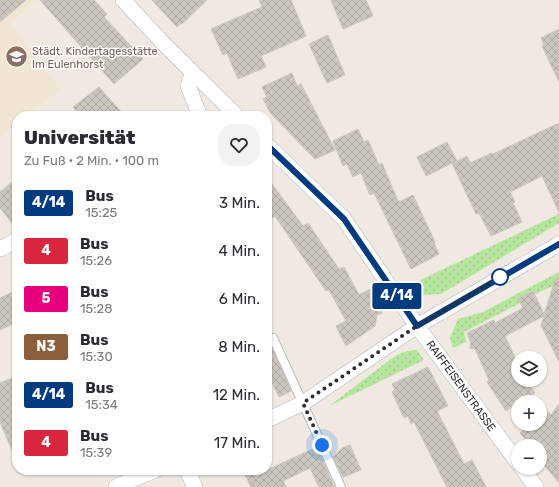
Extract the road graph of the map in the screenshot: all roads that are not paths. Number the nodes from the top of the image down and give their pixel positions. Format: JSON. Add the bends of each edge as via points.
{"nodes":[{"id":1,"x":123,"y":0,"type":"edge"},
{"id":2,"x":192,"y":73,"type":"junction"},
{"id":3,"x":198,"y":111,"type":"edge"},
{"id":4,"x":232,"y":111,"type":"edge"},
{"id":5,"x":272,"y":150,"type":"edge"},
{"id":6,"x":12,"y":243,"type":"edge"},
{"id":7,"x":559,"y":244,"type":"edge"},
{"id":8,"x":0,"y":249,"type":"edge"},
{"id":9,"x":417,"y":326,"type":"junction"},
{"id":10,"x":273,"y":338,"type":"dead end"},
{"id":11,"x":303,"y":403,"type":"junction"},
{"id":12,"x":272,"y":418,"type":"edge"},
{"id":13,"x":511,"y":454,"type":"edge"},
{"id":14,"x":144,"y":475,"type":"edge"},
{"id":15,"x":189,"y":475,"type":"edge"},
{"id":16,"x":527,"y":475,"type":"edge"},
{"id":17,"x":116,"y":487,"type":"edge"},
{"id":18,"x":195,"y":487,"type":"edge"},
{"id":19,"x":341,"y":487,"type":"edge"},
{"id":20,"x":536,"y":487,"type":"edge"}],
"edges":[{"from":1,"to":2,"type":"street"},
{"from":2,"to":3,"type":"street","via":[[188,86]]},
{"from":2,"to":4,"type":"street"},
{"from":5,"to":9,"type":"street","name":"RAIFFEISENSTRASSE","via":[[344,219]]},
{"from":6,"to":8,"type":"street"},
{"from":7,"to":9,"type":"street"},
{"from":9,"to":11,"type":"street"},
{"from":9,"to":13,"type":"street","name":"RAIFFEISENSTRASSE"},
{"from":10,"to":11,"type":"lane"},
{"from":11,"to":12,"type":"street"},
{"from":11,"to":19,"type":"lane"},
{"from":14,"to":17,"type":"street"},
{"from":15,"to":18,"type":"street"},
{"from":16,"to":20,"type":"street"}]}
